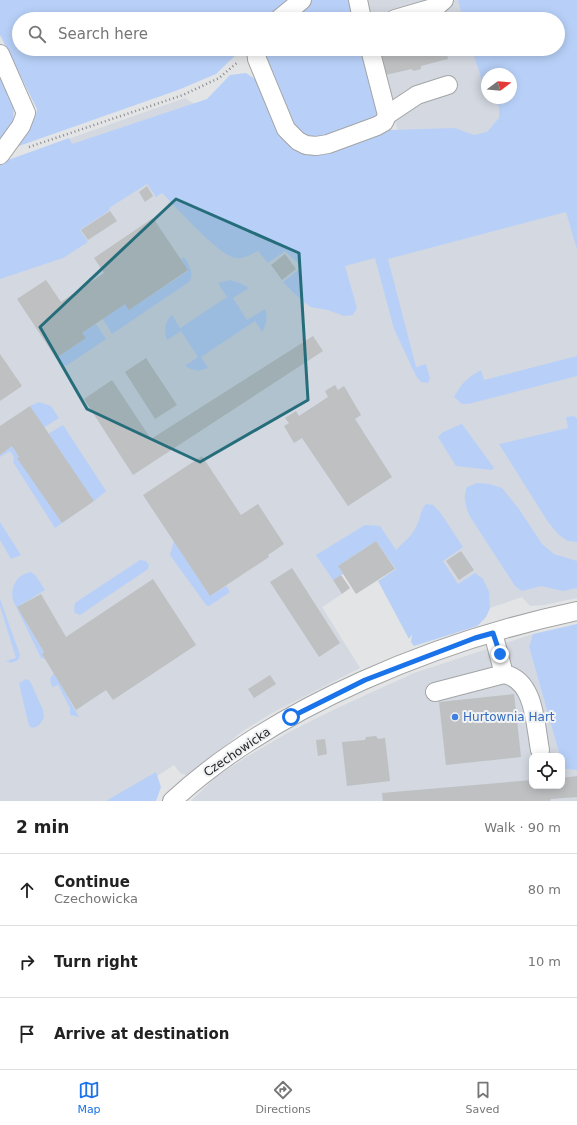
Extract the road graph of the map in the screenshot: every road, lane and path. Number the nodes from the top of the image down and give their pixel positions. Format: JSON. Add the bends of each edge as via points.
{"nodes":[{"id":1,"x":302,"y":0,"type":"edge"},
{"id":2,"x":358,"y":0,"type":"edge"},
{"id":3,"x":444,"y":0,"type":"edge"},
{"id":4,"x":287,"y":12,"type":"edge"},
{"id":5,"x":361,"y":12,"type":"edge"},
{"id":6,"x":421,"y":12,"type":"edge"},
{"id":7,"x":0,"y":54,"type":"edge"},
{"id":8,"x":246,"y":56,"type":"edge"},
{"id":9,"x":252,"y":56,"type":"edge"},
{"id":10,"x":372,"y":56,"type":"edge"},
{"id":11,"x":448,"y":85,"type":"dead end"},
{"id":12,"x":387,"y":115,"type":"junction"},
{"id":13,"x":23,"y":149,"type":"dead end"},
{"id":14,"x":0,"y":155,"type":"edge"},
{"id":15,"x":577,"y":610,"type":"edge"},
{"id":16,"x":493,"y":633,"type":"junction"},
{"id":17,"x":504,"y":674,"type":"junction"},
{"id":18,"x":435,"y":692,"type":"dead end"},
{"id":19,"x":540,"y":750,"type":"dead end"},
{"id":20,"x":172,"y":801,"type":"edge"}],
"edges":[{"from":1,"to":4,"type":"street"},
{"from":2,"to":5,"type":"street"},
{"from":3,"to":6,"type":"street","via":[[436,8]]},
{"from":7,"to":14,"type":"street","via":[[26,113],[21,126]]},
{"from":8,"to":13,"type":"path","via":[[219,78],[183,95]]},
{"from":9,"to":12,"type":"street","via":[[257,59],[286,129],[306,145],[328,144],[377,126],[384,122]]},
{"from":10,"to":12,"type":"street"},
{"from":11,"to":12,"type":"street","via":[[417,95]]},
{"from":15,"to":16,"type":"street","name":"Czechowicka"},
{"from":16,"to":17,"type":"street"},
{"from":16,"to":20,"type":"street","name":"Czechowicka","via":[[409,662],[359,683],[291,717],[239,749]]},
{"from":17,"to":18,"type":"street"},
{"from":17,"to":19,"type":"street","via":[[514,676],[523,685],[529,697]]}]}
